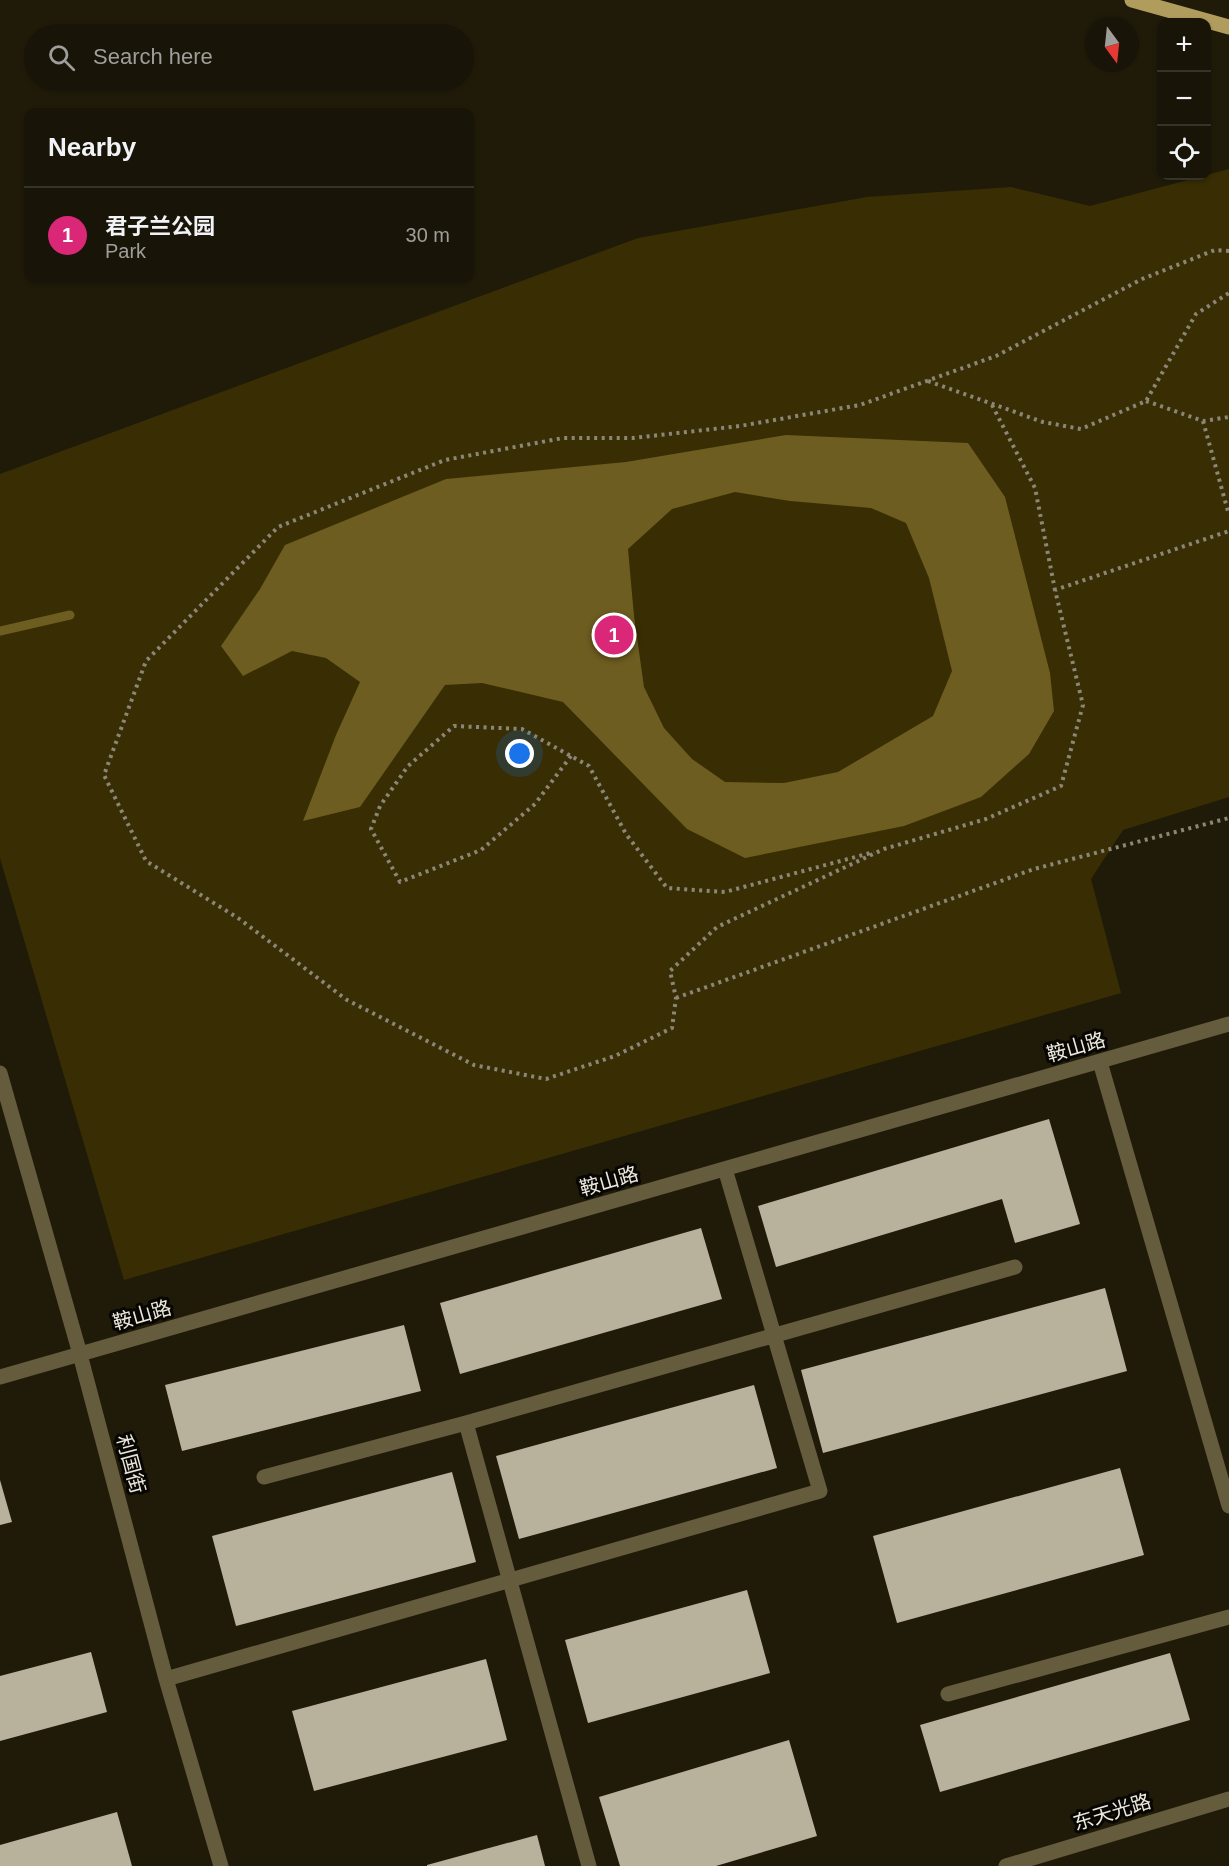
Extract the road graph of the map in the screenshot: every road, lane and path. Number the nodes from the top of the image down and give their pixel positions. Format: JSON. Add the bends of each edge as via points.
{"nodes":[{"id":1,"x":1132,"y":0,"type":"edge"},
{"id":2,"x":1229,"y":27,"type":"edge"},
{"id":3,"x":1229,"y":251,"type":"edge"},
{"id":4,"x":1229,"y":293,"type":"edge"},
{"id":5,"x":927,"y":381,"type":"junction"},
{"id":6,"x":1146,"y":400,"type":"junction"},
{"id":7,"x":992,"y":404,"type":"junction"},
{"id":8,"x":1229,"y":417,"type":"edge"},
{"id":9,"x":1203,"y":421,"type":"junction"},
{"id":10,"x":1229,"y":515,"type":"edge"},
{"id":11,"x":1229,"y":531,"type":"edge"},
{"id":12,"x":1055,"y":590,"type":"junction"},
{"id":13,"x":572,"y":756,"type":"junction"},
{"id":14,"x":1229,"y":818,"type":"edge"},
{"id":15,"x":884,"y":849,"type":"junction"},
{"id":16,"x":675,"y":998,"type":"junction"},
{"id":17,"x":1229,"y":1024,"type":"edge"},
{"id":18,"x":1100,"y":1062,"type":"junction"},
{"id":19,"x":0,"y":1073,"type":"edge"},
{"id":20,"x":725,"y":1169,"type":"junction"},
{"id":21,"x":1015,"y":1267,"type":"dead end"},
{"id":22,"x":774,"y":1335,"type":"junction"},
{"id":23,"x":80,"y":1355,"type":"junction"},
{"id":24,"x":0,"y":1377,"type":"edge"},
{"id":25,"x":466,"y":1423,"type":"junction"},
{"id":26,"x":264,"y":1477,"type":"dead end"},
{"id":27,"x":1229,"y":1506,"type":"edge"},
{"id":28,"x":510,"y":1580,"type":"junction"},
{"id":29,"x":1229,"y":1617,"type":"edge"},
{"id":30,"x":166,"y":1679,"type":"junction"},
{"id":31,"x":948,"y":1694,"type":"dead end"},
{"id":32,"x":1229,"y":1799,"type":"edge"},
{"id":33,"x":221,"y":1866,"type":"edge"},
{"id":34,"x":589,"y":1866,"type":"edge"},
{"id":35,"x":1006,"y":1866,"type":"edge"}],
"edges":[{"from":1,"to":2,"type":"main road"},
{"from":3,"to":5,"type":"path","via":[[1215,250],[1142,279],[996,356]]},
{"from":4,"to":6,"type":"path","via":[[1196,314]]},
{"from":5,"to":7,"type":"path"},
{"from":5,"to":16,"type":"path","via":[[860,405],[740,426],[633,438],[563,438],[445,460],[278,527],[146,661],[104,775],[146,861],[238,918],[347,1000],[474,1065],[546,1079],[615,1056],[672,1028]]},
{"from":6,"to":7,"type":"path","via":[[1081,429],[1043,422]]},
{"from":6,"to":9,"type":"path"},
{"from":7,"to":12,"type":"path","via":[[1035,488]]},
{"from":8,"to":9,"type":"path"},
{"from":9,"to":10,"type":"path"},
{"from":11,"to":12,"type":"path"},
{"from":12,"to":15,"type":"path","via":[[1083,705],[1061,786],[986,819]]},
{"from":13,"to":13,"type":"path","via":[[522,729],[454,726],[408,766],[380,806],[371,829],[400,882],[481,850],[535,804]]},
{"from":13,"to":15,"type":"path","via":[[589,766],[626,834],[667,888],[725,892]]},
{"from":14,"to":16,"type":"path","via":[[1034,869]]},
{"from":15,"to":16,"type":"path","via":[[717,927],[670,971]]},
{"from":17,"to":18,"type":"street","name":"鞍山路"},
{"from":18,"to":20,"type":"street","name":"鞍山路"},
{"from":18,"to":27,"type":"street"},
{"from":19,"to":23,"type":"street","name":"利国街"},
{"from":20,"to":22,"type":"street"},
{"from":20,"to":23,"type":"street","name":"鞍山路"},
{"from":21,"to":22,"type":"street"},
{"from":22,"to":25,"type":"street"},
{"from":22,"to":28,"type":"street","via":[[820,1491]]},
{"from":23,"to":24,"type":"street","name":"鞍山路"},
{"from":23,"to":30,"type":"street","name":"利国街"},
{"from":25,"to":26,"type":"street"},
{"from":25,"to":28,"type":"street"},
{"from":28,"to":30,"type":"street"},
{"from":28,"to":34,"type":"street"},
{"from":29,"to":31,"type":"street"},
{"from":30,"to":33,"type":"street","name":"利国街"},
{"from":32,"to":35,"type":"street","name":"东天光路"}]}
